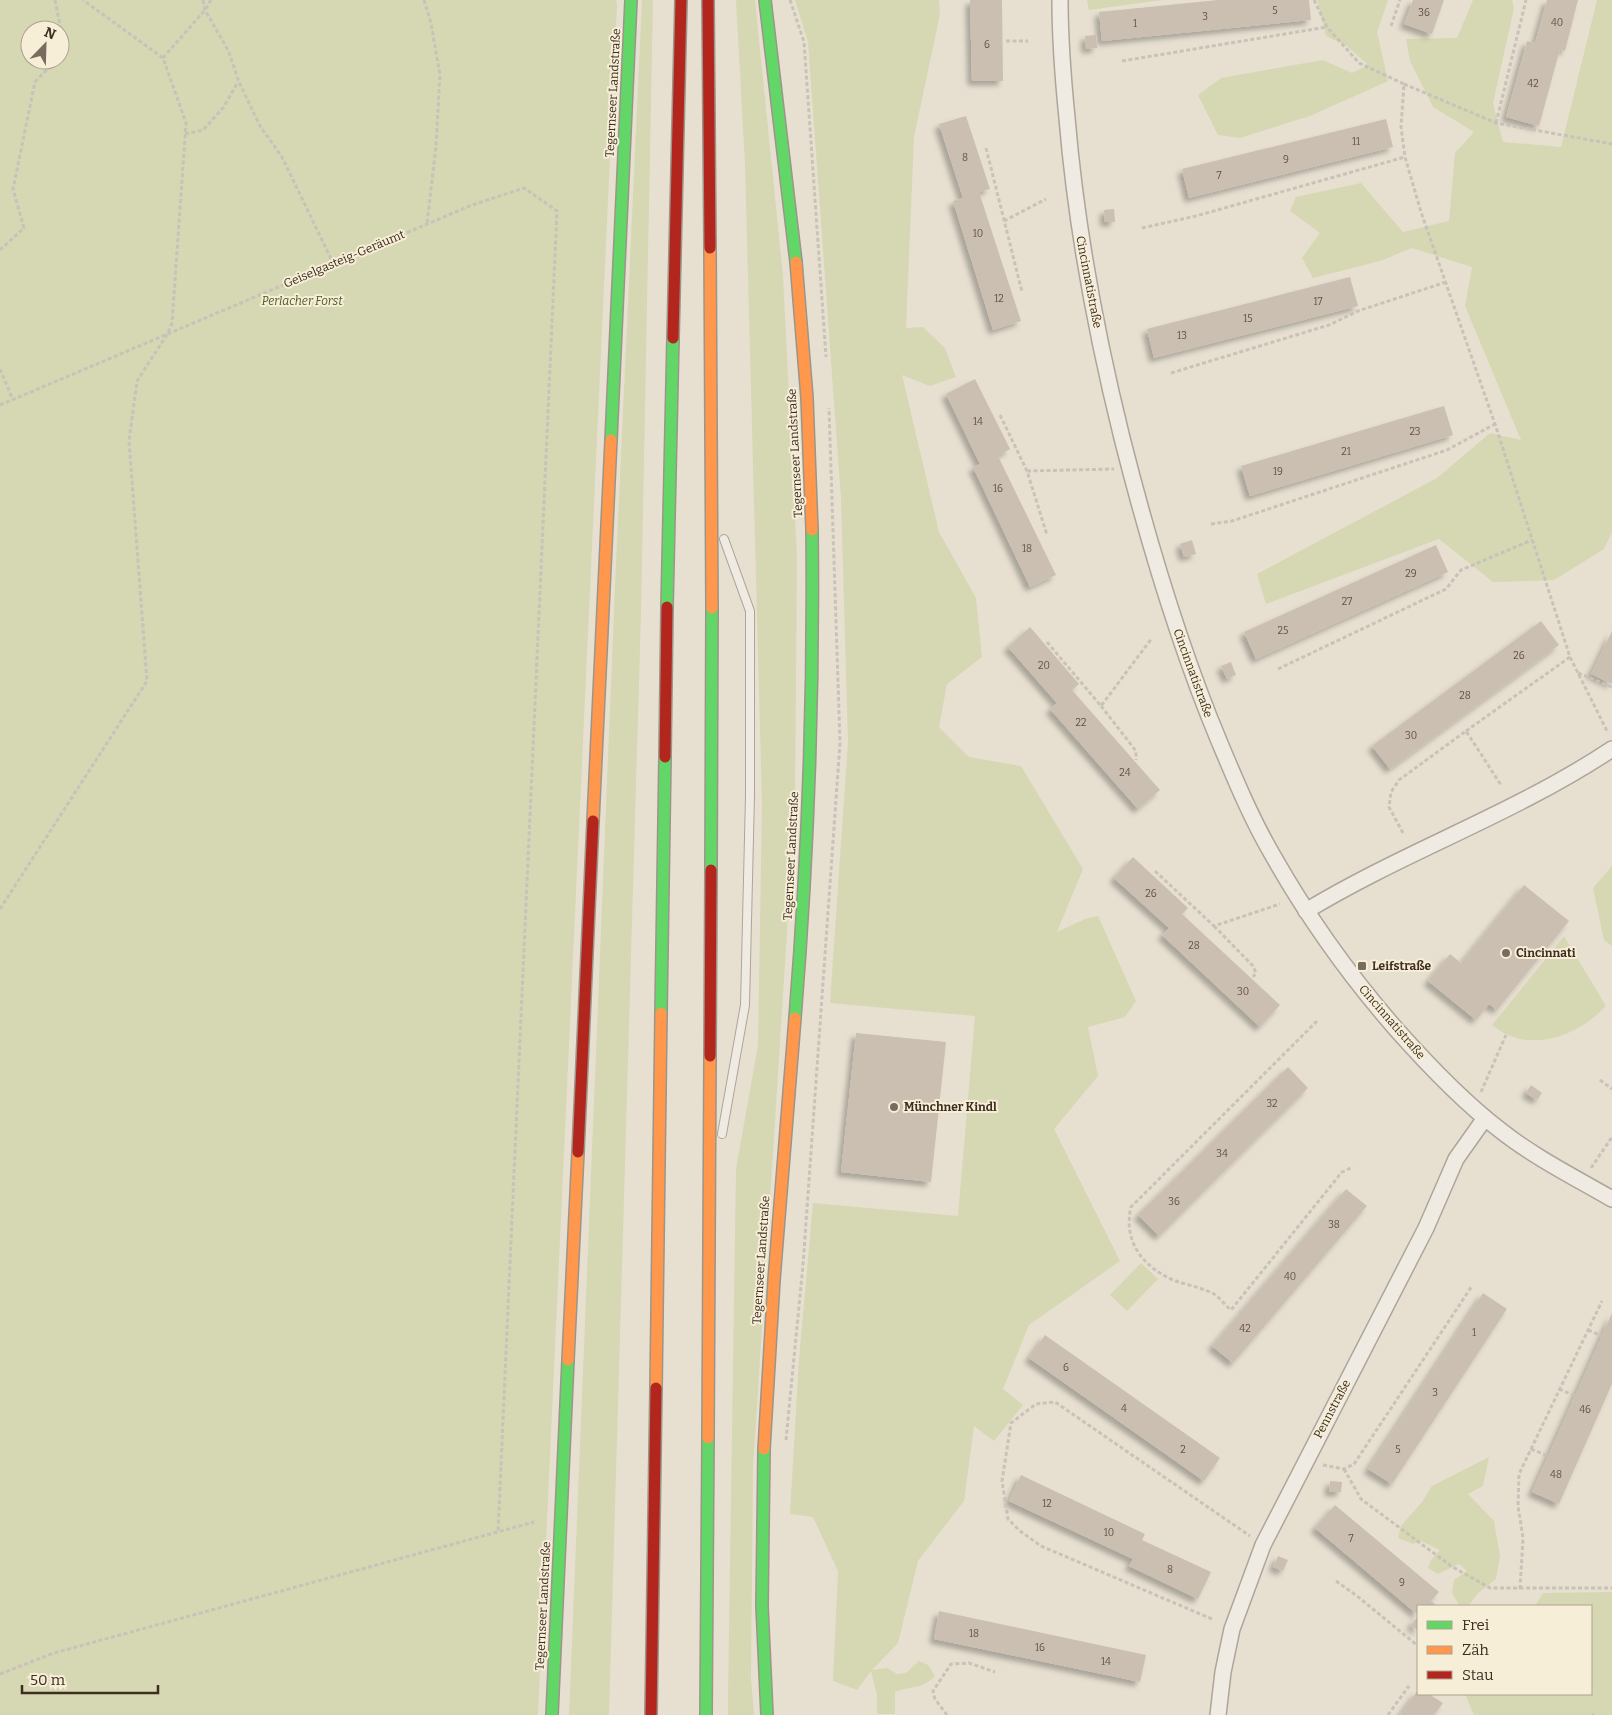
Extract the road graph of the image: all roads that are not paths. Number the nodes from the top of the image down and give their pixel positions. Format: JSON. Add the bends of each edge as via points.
{"nodes":[{"id":1,"x":630,"y":0,"type":"edge"},
{"id":2,"x":681,"y":0,"type":"edge"},
{"id":3,"x":708,"y":0,"type":"edge"},
{"id":4,"x":765,"y":0,"type":"edge"},
{"id":5,"x":1060,"y":0,"type":"edge"},
{"id":6,"x":713,"y":509,"type":"junction"},
{"id":7,"x":1611,"y":742,"type":"edge"},
{"id":8,"x":1306,"y":911,"type":"junction"},
{"id":9,"x":1485,"y":1118,"type":"junction"},
{"id":10,"x":710,"y":1195,"type":"junction"},
{"id":11,"x":1612,"y":1199,"type":"edge"},
{"id":12,"x":552,"y":1715,"type":"edge"},
{"id":13,"x":651,"y":1715,"type":"edge"},
{"id":14,"x":706,"y":1715,"type":"edge"},
{"id":15,"x":767,"y":1715,"type":"edge"},
{"id":16,"x":1218,"y":1715,"type":"edge"}],
"edges":[{"from":1,"to":12,"type":"main road","name":"Tegernseer Landstraße"},
{"from":2,"to":13,"type":"main road","via":[[669,516]]},
{"from":3,"to":6,"type":"main road"},
{"from":4,"to":15,"type":"main road","name":"Tegernseer Landstraße","via":[[788,181],[803,337],[812,524],[814,658],[807,848],[796,1012],[773,1260],[762,1475]]},
{"from":5,"to":8,"type":"street","name":"Cincinnatistraße","via":[[1062,66],[1080,238],[1110,388],[1149,543],[1202,700],[1238,786],[1270,851]]},
{"from":6,"to":10,"type":"main road"},
{"from":6,"to":10,"type":"lane","via":[[750,611],[750,795],[745,1005]]},
{"from":7,"to":8,"type":"street","via":[[1512,805]]},
{"from":8,"to":9,"type":"street","name":"Cincinnatistraße","via":[[1378,1008],[1411,1046]]},
{"from":9,"to":11,"type":"street","name":"Cincinnatistraße","via":[[1542,1160]]},
{"from":9,"to":16,"type":"street","name":"Pennstraße","via":[[1461,1149],[1426,1228],[1263,1545],[1232,1628]]},
{"from":10,"to":14,"type":"main road"}]}
